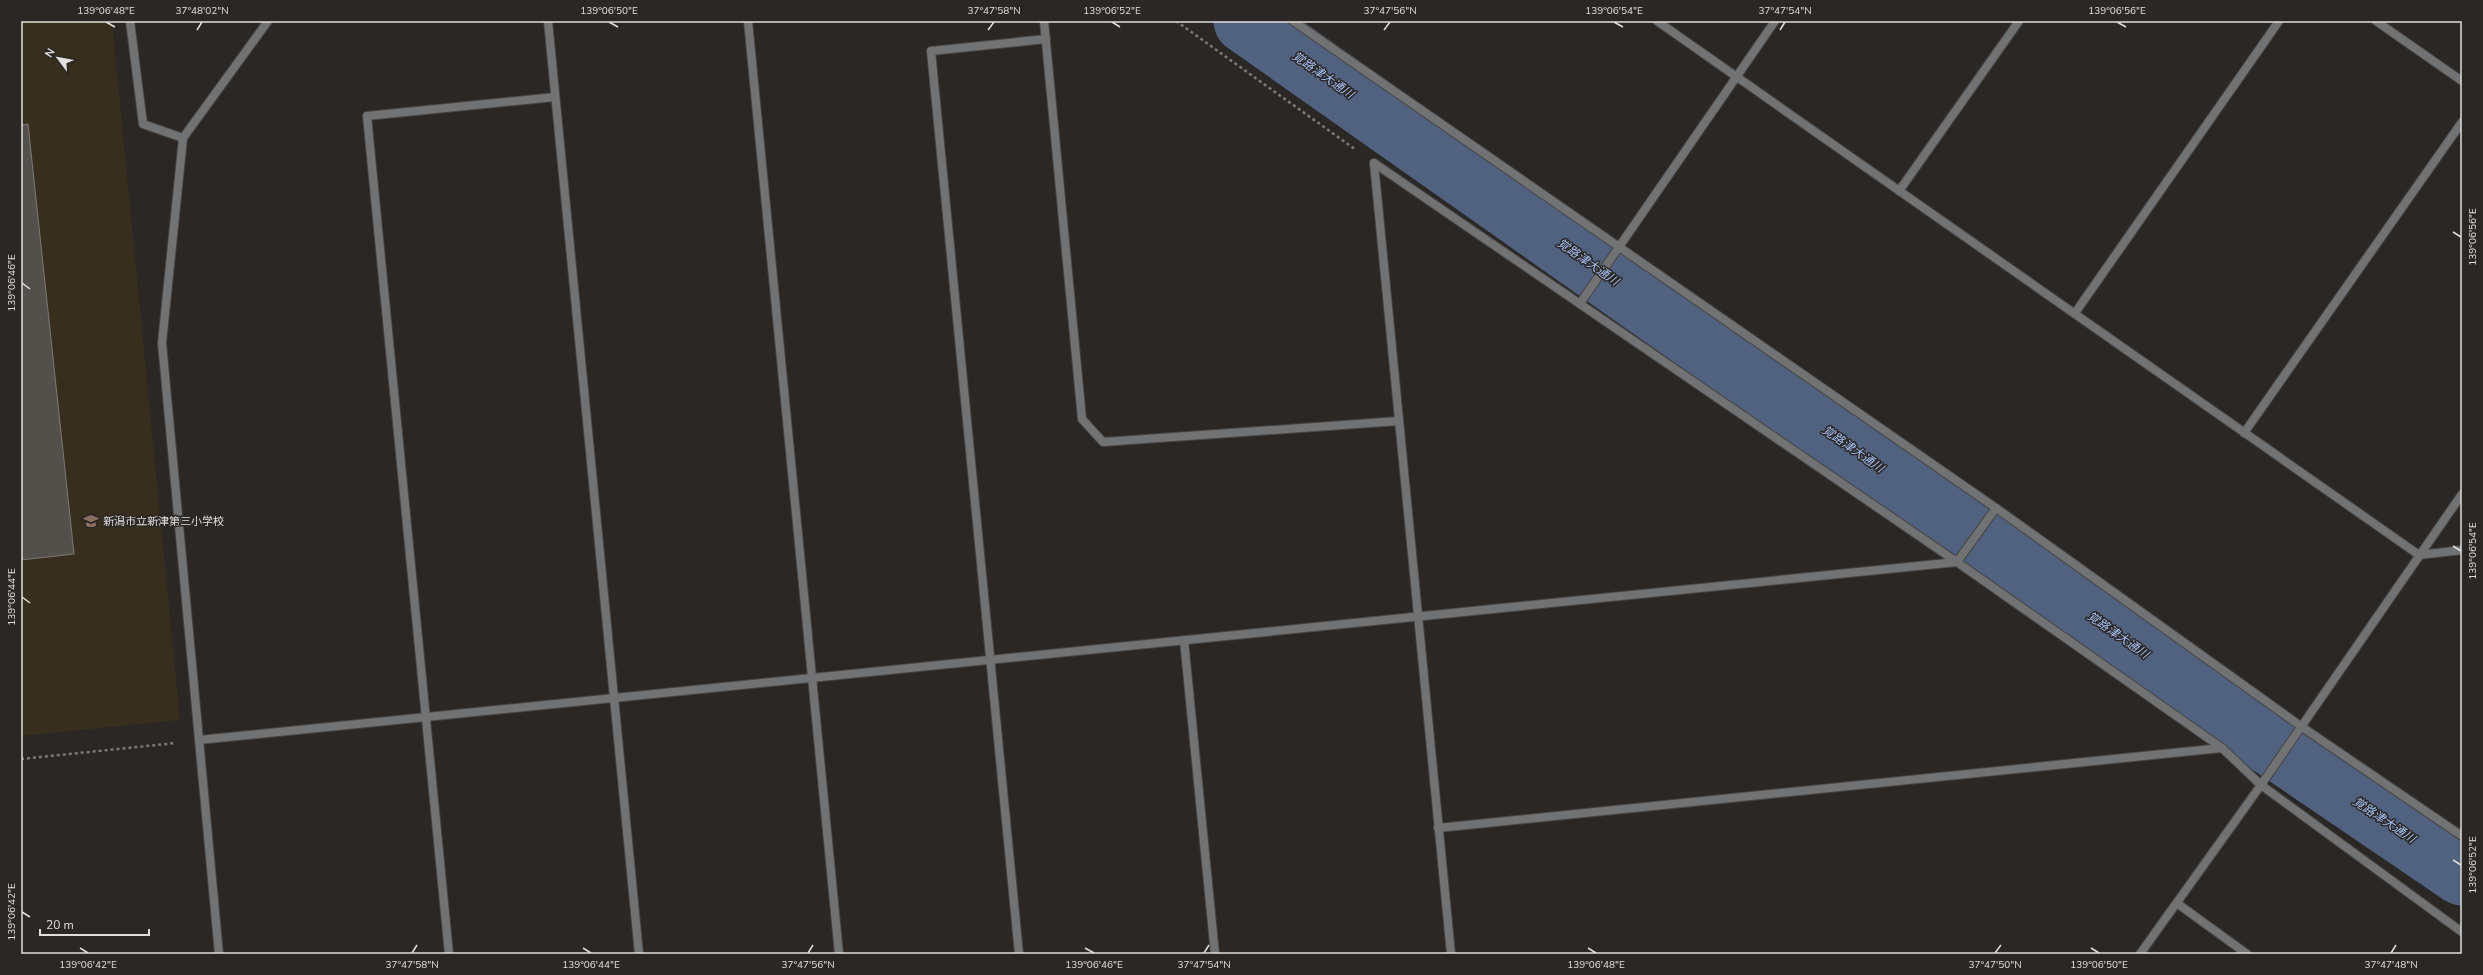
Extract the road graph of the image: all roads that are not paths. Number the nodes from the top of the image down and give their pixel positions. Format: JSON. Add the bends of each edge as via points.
{"nodes":[{"id":1,"x":130,"y":21,"type":"edge"},
{"id":2,"x":268,"y":21,"type":"edge"},
{"id":3,"x":548,"y":21,"type":"edge"},
{"id":4,"x":748,"y":21,"type":"edge"},
{"id":5,"x":1044,"y":21,"type":"edge"},
{"id":6,"x":1293,"y":21,"type":"edge"},
{"id":7,"x":1657,"y":21,"type":"edge"},
{"id":8,"x":1776,"y":21,"type":"edge"},
{"id":9,"x":2019,"y":21,"type":"edge"},
{"id":10,"x":2280,"y":21,"type":"edge"},
{"id":11,"x":2376,"y":21,"type":"edge"},
{"id":12,"x":1046,"y":39,"type":"junction"},
{"id":13,"x":1736,"y":77,"type":"junction"},
{"id":14,"x":2462,"y":81,"type":"edge"},
{"id":15,"x":555,"y":97,"type":"junction"},
{"id":16,"x":2462,"y":122,"type":"edge"},
{"id":17,"x":183,"y":138,"type":"junction"},
{"id":18,"x":1900,"y":191,"type":"junction"},
{"id":19,"x":1618,"y":246,"type":"junction"},
{"id":20,"x":1581,"y":302,"type":"junction"},
{"id":21,"x":2074,"y":314,"type":"junction"},
{"id":22,"x":1399,"y":421,"type":"junction"},
{"id":23,"x":2244,"y":433,"type":"junction"},
{"id":24,"x":2462,"y":494,"type":"edge"},
{"id":25,"x":1996,"y":508,"type":"junction"},
{"id":26,"x":2462,"y":550,"type":"edge"},
{"id":27,"x":2420,"y":555,"type":"junction"},
{"id":28,"x":1957,"y":562,"type":"junction"},
{"id":29,"x":1418,"y":616,"type":"junction"},
{"id":30,"x":1184,"y":640,"type":"junction"},
{"id":31,"x":990,"y":660,"type":"junction"},
{"id":32,"x":813,"y":678,"type":"junction"},
{"id":33,"x":614,"y":698,"type":"junction"},
{"id":34,"x":426,"y":717,"type":"junction"},
{"id":35,"x":2302,"y":727,"type":"junction"},
{"id":36,"x":199,"y":740,"type":"junction"},
{"id":37,"x":2222,"y":748,"type":"junction"},
{"id":38,"x":2261,"y":785,"type":"junction"},
{"id":39,"x":1438,"y":828,"type":"junction"},
{"id":40,"x":2462,"y":836,"type":"edge"},
{"id":41,"x":2178,"y":904,"type":"junction"},
{"id":42,"x":2462,"y":932,"type":"edge"},
{"id":43,"x":219,"y":954,"type":"edge"},
{"id":44,"x":449,"y":954,"type":"edge"},
{"id":45,"x":639,"y":954,"type":"edge"},
{"id":46,"x":840,"y":954,"type":"edge"},
{"id":47,"x":1019,"y":954,"type":"edge"},
{"id":48,"x":1215,"y":954,"type":"edge"},
{"id":49,"x":1451,"y":954,"type":"edge"},
{"id":50,"x":2140,"y":954,"type":"edge"},
{"id":51,"x":2246,"y":954,"type":"edge"}],
"edges":[{"from":1,"to":17,"type":"street","via":[[143,124]]},
{"from":2,"to":17,"type":"street"},
{"from":3,"to":15,"type":"street"},
{"from":4,"to":32,"type":"street"},
{"from":5,"to":12,"type":"street"},
{"from":6,"to":19,"type":"street"},
{"from":7,"to":13,"type":"street"},
{"from":8,"to":13,"type":"street"},
{"from":9,"to":18,"type":"street"},
{"from":10,"to":21,"type":"street"},
{"from":11,"to":14,"type":"street"},
{"from":12,"to":22,"type":"street","via":[[1082,419],[1103,442]]},
{"from":12,"to":31,"type":"street","via":[[931,51]]},
{"from":13,"to":18,"type":"street"},
{"from":13,"to":19,"type":"street"},
{"from":15,"to":33,"type":"street"},
{"from":15,"to":34,"type":"street","via":[[367,116]]},
{"from":16,"to":23,"type":"street"},
{"from":17,"to":36,"type":"street","via":[[162,343]]},
{"from":18,"to":21,"type":"street"},
{"from":19,"to":20,"type":"street"},
{"from":19,"to":25,"type":"street"},
{"from":20,"to":22,"type":"street","via":[[1374,163]]},
{"from":20,"to":28,"type":"street"},
{"from":21,"to":23,"type":"street"},
{"from":22,"to":29,"type":"street"},
{"from":23,"to":27,"type":"street"},
{"from":24,"to":27,"type":"street"},
{"from":25,"to":28,"type":"street"},
{"from":25,"to":35,"type":"street"},
{"from":26,"to":27,"type":"street"},
{"from":27,"to":35,"type":"street"},
{"from":28,"to":29,"type":"street"},
{"from":28,"to":37,"type":"street"},
{"from":29,"to":30,"type":"street"},
{"from":29,"to":39,"type":"street"},
{"from":30,"to":31,"type":"street"},
{"from":30,"to":48,"type":"street"},
{"from":31,"to":32,"type":"street"},
{"from":31,"to":47,"type":"street"},
{"from":32,"to":33,"type":"street"},
{"from":32,"to":46,"type":"street"},
{"from":33,"to":34,"type":"street"},
{"from":33,"to":45,"type":"street"},
{"from":34,"to":36,"type":"street"},
{"from":34,"to":44,"type":"street"},
{"from":35,"to":38,"type":"street"},
{"from":35,"to":40,"type":"street"},
{"from":36,"to":43,"type":"street"},
{"from":37,"to":38,"type":"street"},
{"from":37,"to":39,"type":"street"},
{"from":38,"to":41,"type":"street"},
{"from":38,"to":42,"type":"street"},
{"from":39,"to":49,"type":"street"},
{"from":41,"to":50,"type":"street"},
{"from":41,"to":51,"type":"street"}]}
